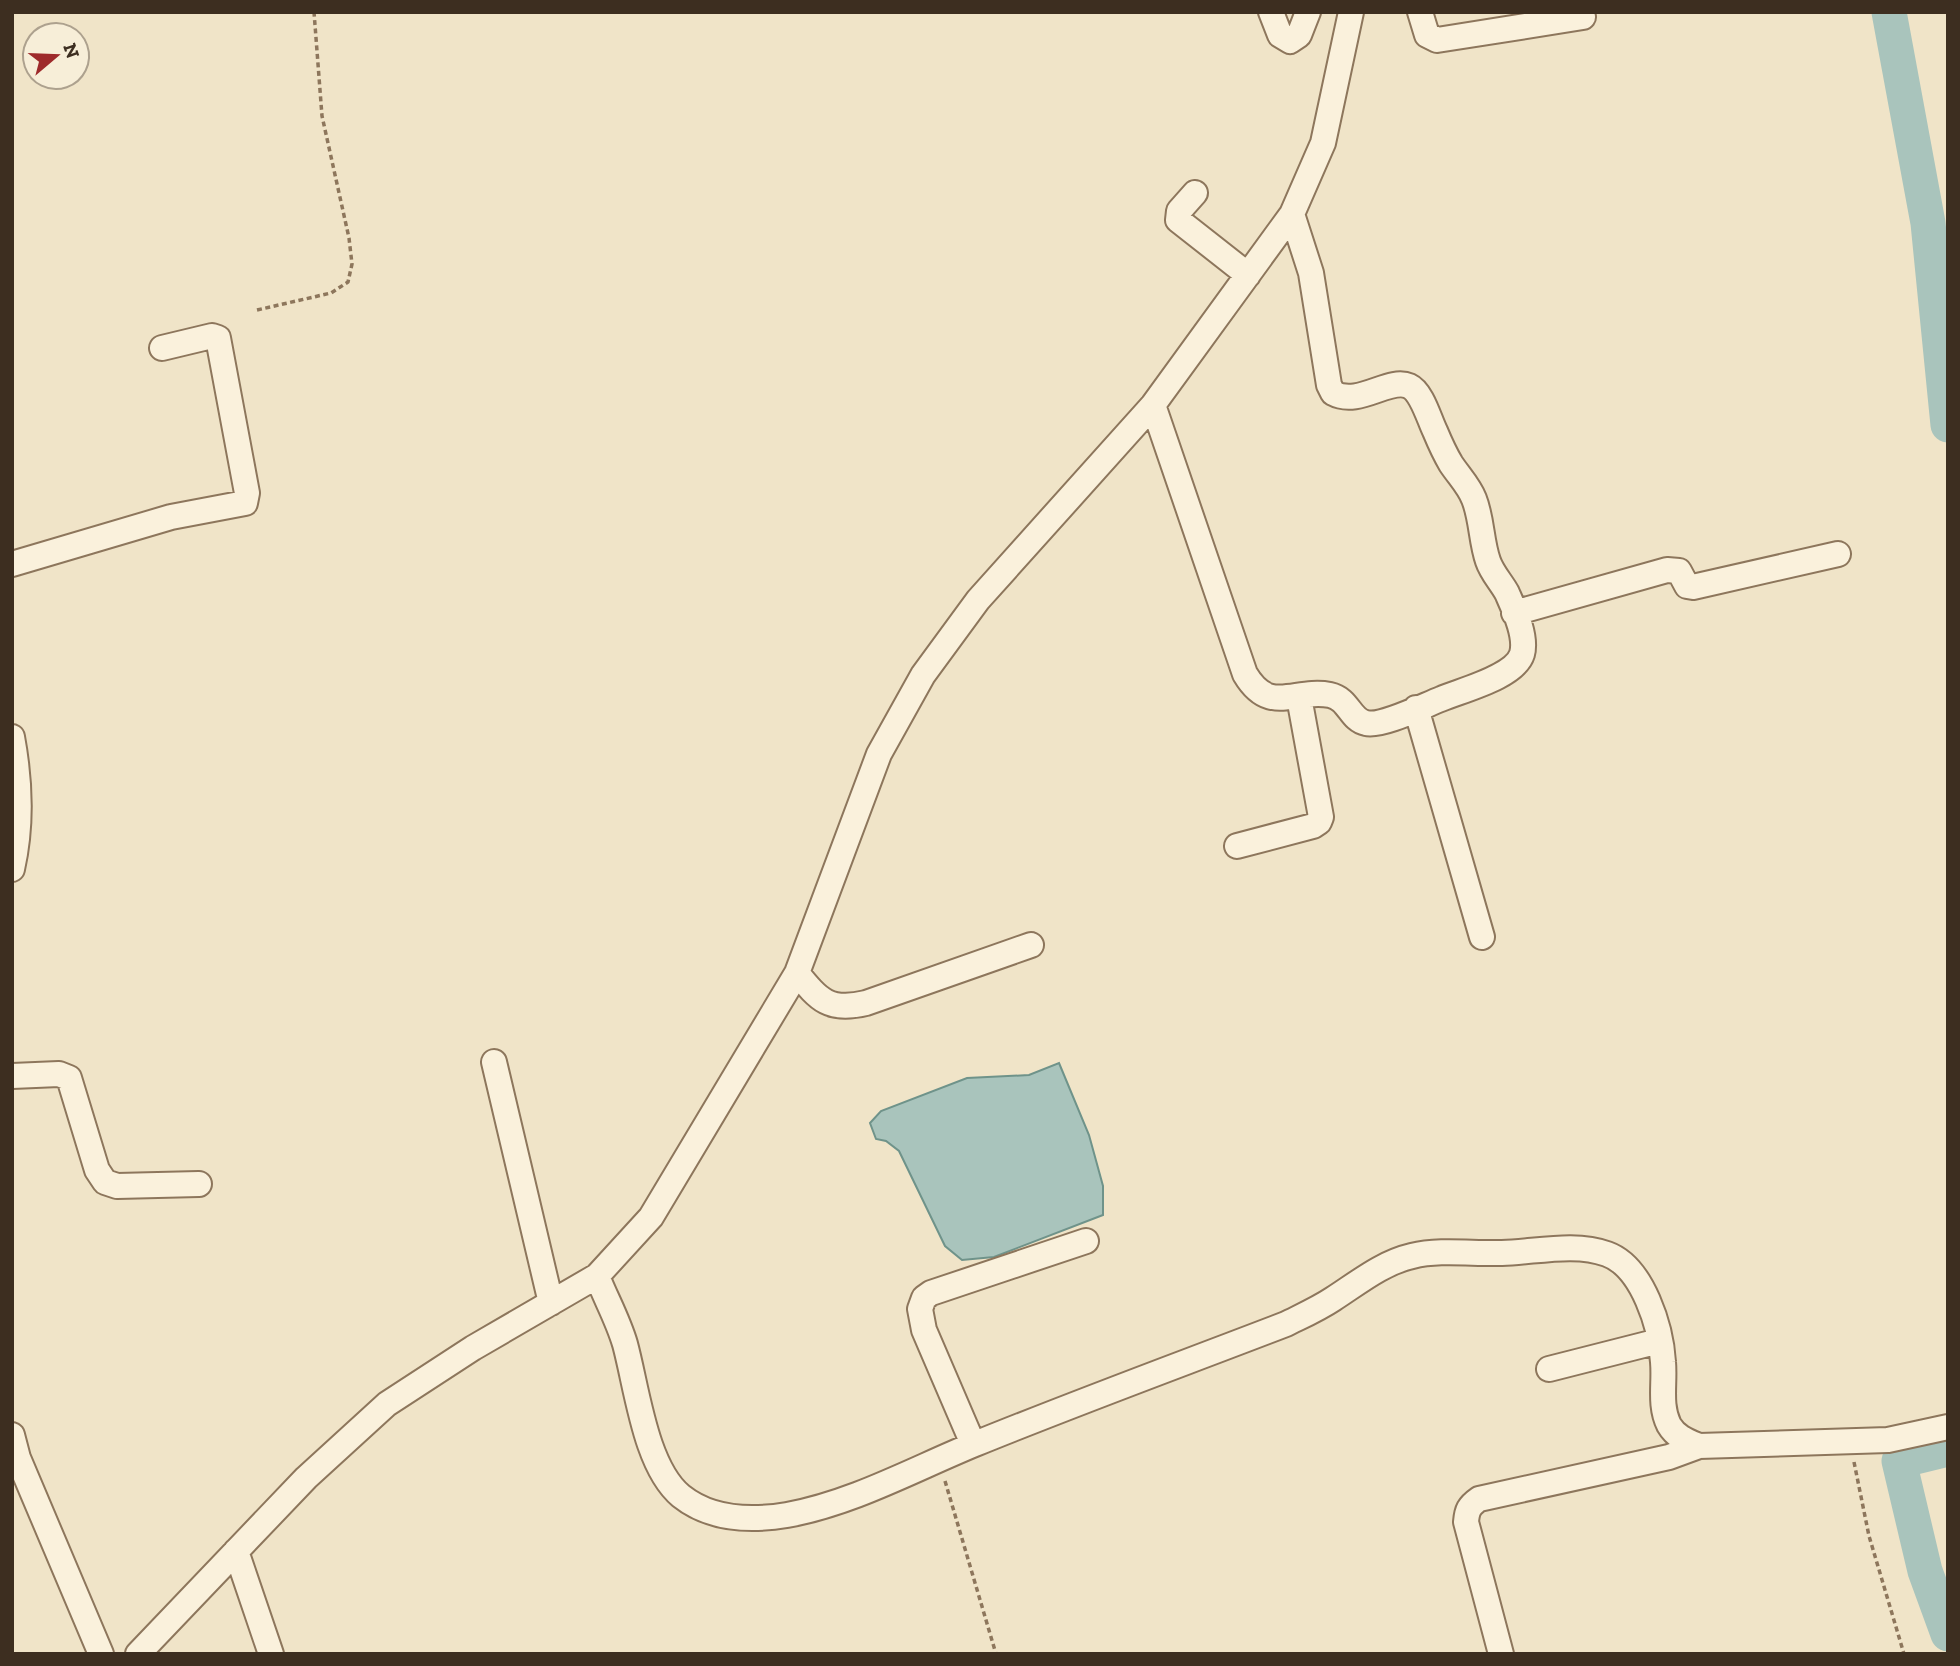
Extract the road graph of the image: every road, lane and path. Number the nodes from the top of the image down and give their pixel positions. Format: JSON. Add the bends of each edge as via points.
{"nodes":[{"id":1,"x":314,"y":12,"type":"edge"},
{"id":2,"x":1271,"y":12,"type":"edge"},
{"id":3,"x":1308,"y":12,"type":"edge"},
{"id":4,"x":1351,"y":12,"type":"edge"},
{"id":5,"x":1420,"y":12,"type":"edge"},
{"id":6,"x":1583,"y":17,"type":"dead end"},
{"id":7,"x":1195,"y":193,"type":"dead end"},
{"id":8,"x":1293,"y":214,"type":"junction"},
{"id":9,"x":1248,"y":275,"type":"junction"},
{"id":10,"x":257,"y":310,"type":"dead end"},
{"id":11,"x":162,"y":348,"type":"dead end"},
{"id":12,"x":1153,"y":405,"type":"junction"},
{"id":13,"x":1838,"y":554,"type":"dead end"},
{"id":14,"x":12,"y":564,"type":"edge"},
{"id":15,"x":1514,"y":613,"type":"junction"},
{"id":16,"x":1299,"y":697,"type":"junction"},
{"id":17,"x":1416,"y":708,"type":"junction"},
{"id":18,"x":12,"y":737,"type":"edge"},
{"id":19,"x":1237,"y":846,"type":"dead end"},
{"id":20,"x":12,"y":869,"type":"edge"},
{"id":21,"x":1482,"y":937,"type":"dead end"},
{"id":22,"x":1031,"y":945,"type":"dead end"},
{"id":23,"x":797,"y":973,"type":"junction"},
{"id":24,"x":494,"y":1062,"type":"dead end"},
{"id":25,"x":12,"y":1076,"type":"edge"},
{"id":26,"x":199,"y":1184,"type":"dead end"},
{"id":27,"x":1086,"y":1241,"type":"dead end"},
{"id":28,"x":597,"y":1276,"type":"junction"},
{"id":29,"x":551,"y":1303,"type":"junction"},
{"id":30,"x":1659,"y":1340,"type":"junction"},
{"id":31,"x":1549,"y":1369,"type":"dead end"},
{"id":32,"x":1948,"y":1427,"type":"edge"},
{"id":33,"x":12,"y":1435,"type":"edge"},
{"id":34,"x":1851,"y":1443,"type":"junction"},
{"id":35,"x":973,"y":1444,"type":"junction"},
{"id":36,"x":1699,"y":1446,"type":"junction"},
{"id":37,"x":939,"y":1460,"type":"junction"},
{"id":38,"x":236,"y":1551,"type":"junction"},
{"id":39,"x":101,"y":1654,"type":"edge"},
{"id":40,"x":138,"y":1654,"type":"edge"},
{"id":41,"x":271,"y":1654,"type":"edge"},
{"id":42,"x":996,"y":1654,"type":"edge"},
{"id":43,"x":1501,"y":1654,"type":"edge"},
{"id":44,"x":1904,"y":1654,"type":"edge"}],
"edges":[{"from":1,"to":10,"type":"path","via":[[323,116],[352,264],[348,282],[331,293]]},
{"from":2,"to":3,"type":"street","via":[[1280,35],[1290,41],[1299,35]]},
{"from":4,"to":8,"type":"street","via":[[1323,143]]},
{"from":5,"to":6,"type":"street","via":[[1427,35],[1437,40]]},
{"from":7,"to":9,"type":"street","via":[[1179,211],[1178,220]]},
{"from":8,"to":9,"type":"street"},
{"from":8,"to":15,"type":"street","via":[[1311,273],[1333,393],[1349,398],[1402,384],[1418,395],[1442,448],[1474,497],[1488,564]]},
{"from":9,"to":12,"type":"street"},
{"from":11,"to":14,"type":"street","via":[[212,335],[218,338],[247,499],[240,505],[171,517]]},
{"from":12,"to":16,"type":"street","via":[[1245,674],[1254,689],[1265,695]]},
{"from":12,"to":23,"type":"street","via":[[978,600],[923,675],[879,754]]},
{"from":13,"to":15,"type":"street","via":[[1693,587],[1687,586],[1679,571],[1667,570]]},
{"from":15,"to":17,"type":"street","via":[[1524,643],[1515,666]]},
{"from":16,"to":17,"type":"street","via":[[1334,696],[1367,724]]},
{"from":16,"to":19,"type":"street","via":[[1321,817],[1313,826]]},
{"from":17,"to":21,"type":"street"},
{"from":18,"to":20,"type":"street","via":[[19,778]]},
{"from":22,"to":23,"type":"street","via":[[847,1007],[816,996]]},
{"from":23,"to":28,"type":"street","via":[[651,1217]]},
{"from":24,"to":29,"type":"street"},
{"from":25,"to":26,"type":"street","via":[[59,1074],[69,1078],[97,1170],[105,1182],[117,1186]]},
{"from":27,"to":35,"type":"street","via":[[924,1298],[920,1310],[924,1330]]},
{"from":28,"to":29,"type":"street"},
{"from":28,"to":37,"type":"street","via":[[617,1320],[659,1465],[680,1495],[710,1514],[748,1518],[821,1507]]},
{"from":29,"to":38,"type":"street","via":[[472,1348],[387,1405],[306,1478]]},
{"from":30,"to":31,"type":"street"},
{"from":30,"to":35,"type":"street","via":[[1645,1292],[1628,1267],[1609,1254],[1581,1248],[1412,1255],[1383,1266],[1286,1324]]},
{"from":30,"to":36,"type":"street","via":[[1664,1409],[1670,1427],[1683,1440]]},
{"from":32,"to":34,"type":"street"},
{"from":33,"to":39,"type":"street"},
{"from":34,"to":36,"type":"street"},
{"from":34,"to":44,"type":"path","via":[[1869,1536]]},
{"from":35,"to":37,"type":"street"},
{"from":36,"to":43,"type":"street","via":[[1471,1504],[1466,1522]]},
{"from":37,"to":42,"type":"path"},
{"from":38,"to":40,"type":"street"},
{"from":38,"to":41,"type":"street"}]}
